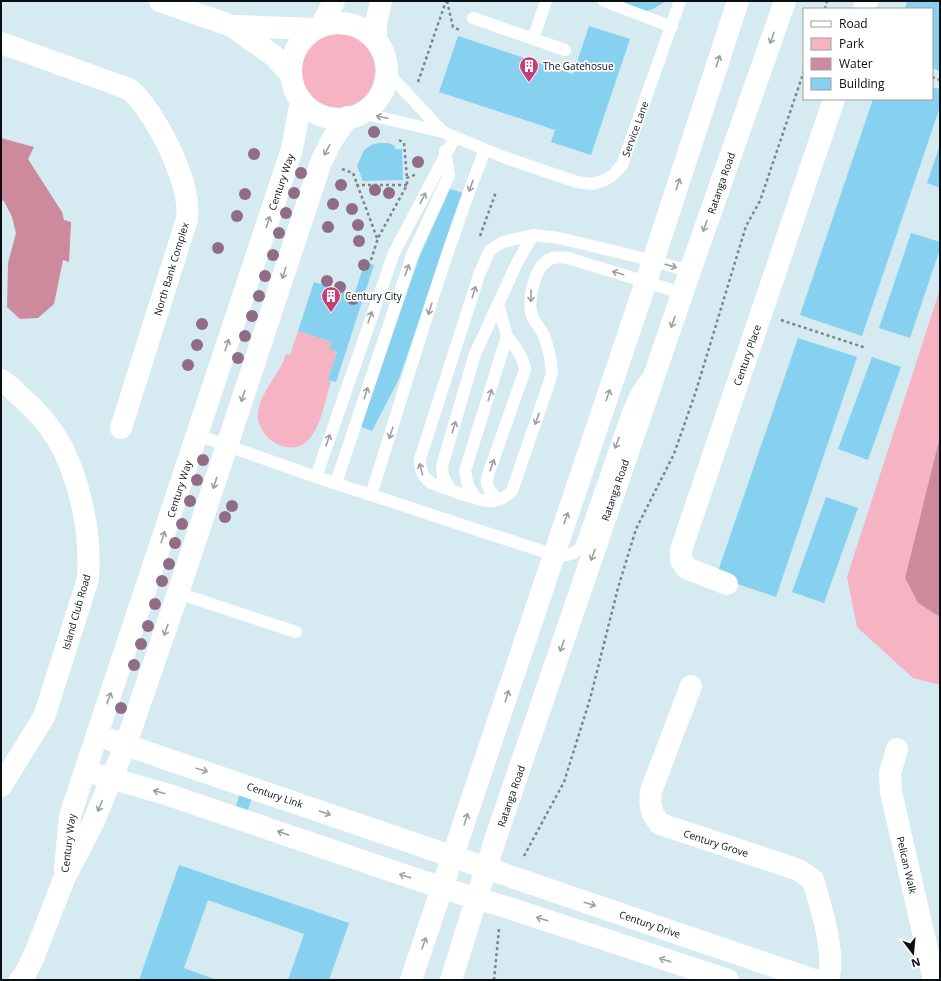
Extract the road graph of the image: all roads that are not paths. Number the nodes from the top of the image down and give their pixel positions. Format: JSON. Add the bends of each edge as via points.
{"nodes":[{"id":1,"x":160,"y":1,"type":"edge"},
{"id":2,"x":334,"y":1,"type":"edge"},
{"id":3,"x":381,"y":1,"type":"edge"},
{"id":4,"x":546,"y":1,"type":"edge"},
{"id":5,"x":604,"y":1,"type":"edge"},
{"id":6,"x":680,"y":1,"type":"edge"},
{"id":7,"x":738,"y":1,"type":"edge"},
{"id":8,"x":785,"y":1,"type":"edge"},
{"id":9,"x":473,"y":18,"type":"dead end"},
{"id":10,"x":232,"y":26,"type":"junction"},
{"id":11,"x":318,"y":27,"type":"junction"},
{"id":12,"x":672,"y":27,"type":"junction"},
{"id":13,"x":533,"y":39,"type":"junction"},
{"id":14,"x":376,"y":40,"type":"junction"},
{"id":15,"x":1,"y":43,"type":"edge"},
{"id":16,"x":564,"y":50,"type":"dead end"},
{"id":17,"x":387,"y":72,"type":"junction"},
{"id":18,"x":290,"y":75,"type":"junction"},
{"id":19,"x":301,"y":100,"type":"junction"},
{"id":20,"x":834,"y":100,"type":"edge"},
{"id":21,"x":355,"y":115,"type":"junction"},
{"id":22,"x":443,"y":132,"type":"junction"},
{"id":23,"x":455,"y":137,"type":"junction"},
{"id":24,"x":485,"y":150,"type":"junction"},
{"id":25,"x":445,"y":152,"type":"junction"},
{"id":26,"x":533,"y":235,"type":"junction"},
{"id":27,"x":650,"y":271,"type":"junction"},
{"id":28,"x":690,"y":272,"type":"junction"},
{"id":29,"x":682,"y":293,"type":"junction"},
{"id":30,"x":498,"y":304,"type":"junction"},
{"id":31,"x":507,"y":336,"type":"junction"},
{"id":32,"x":660,"y":359,"type":"junction"},
{"id":33,"x":1,"y":380,"type":"edge"},
{"id":34,"x":121,"y":428,"type":"dead end"},
{"id":35,"x":197,"y":435,"type":"junction"},
{"id":36,"x":227,"y":446,"type":"junction"},
{"id":37,"x":316,"y":477,"type":"junction"},
{"id":38,"x":336,"y":483,"type":"junction"},
{"id":39,"x":451,"y":490,"type":"junction"},
{"id":40,"x":371,"y":495,"type":"junction"},
{"id":41,"x":475,"y":498,"type":"junction"},
{"id":42,"x":498,"y":500,"type":"junction"},
{"id":43,"x":554,"y":555,"type":"junction"},
{"id":44,"x":727,"y":584,"type":"dead end"},
{"id":45,"x":178,"y":593,"type":"junction"},
{"id":46,"x":296,"y":632,"type":"dead end"},
{"id":47,"x":691,"y":686,"type":"dead end"},
{"id":48,"x":96,"y":735,"type":"junction"},
{"id":49,"x":126,"y":744,"type":"junction"},
{"id":50,"x":897,"y":749,"type":"dead end"},
{"id":51,"x":85,"y":770,"type":"junction"},
{"id":52,"x":112,"y":779,"type":"junction"},
{"id":53,"x":1,"y":786,"type":"edge"},
{"id":54,"x":454,"y":856,"type":"junction"},
{"id":55,"x":487,"y":869,"type":"junction"},
{"id":56,"x":64,"y":879,"type":"junction"},
{"id":57,"x":442,"y":888,"type":"junction"},
{"id":58,"x":477,"y":898,"type":"junction"},
{"id":59,"x":710,"y":945,"type":"junction"},
{"id":60,"x":733,"y":953,"type":"junction"},
{"id":61,"x":701,"y":976,"type":"edge"},
{"id":62,"x":20,"y":980,"type":"edge"},
{"id":63,"x":412,"y":980,"type":"edge"},
{"id":64,"x":452,"y":980,"type":"edge"},
{"id":65,"x":726,"y":980,"type":"edge"},
{"id":66,"x":814,"y":980,"type":"edge"},
{"id":67,"x":828,"y":980,"type":"edge"},
{"id":68,"x":934,"y":980,"type":"edge"}],
"edges":[{"from":1,"to":10,"type":"street"},
{"from":2,"to":11,"type":"street"},
{"from":3,"to":14,"type":"street","via":[[376,24]]},
{"from":4,"to":13,"type":"lane"},
{"from":5,"to":12,"type":"lane"},
{"from":6,"to":12,"type":"lane","name":"Service Lane"},
{"from":27,"to":7,"type":"street","one_way":true},
{"from":8,"to":28,"type":"street","name":"Ratanga Road","one_way":true},
{"from":9,"to":13,"type":"lane"},
{"from":10,"to":11,"type":"street"},
{"from":10,"to":18,"type":"street","via":[[274,56]]},
{"from":11,"to":14,"type":"street","via":[[336,23],[350,24],[366,31]]},
{"from":11,"to":18,"type":"street","via":[[296,48],[291,61]]},
{"from":12,"to":24,"type":"lane","name":"Service Lane","via":[[622,165],[613,175],[592,184],[577,182]]},
{"from":13,"to":16,"type":"lane"},
{"from":14,"to":17,"type":"street","via":[[385,57]]},
{"from":15,"to":34,"type":"street","name":"North Bank Complex","via":[[129,89],[142,102],[174,156],[184,186],[187,219]]},
{"from":17,"to":21,"type":"street","via":[[379,96],[373,104]]},
{"from":17,"to":22,"type":"lane","name":"Service Lane"},
{"from":18,"to":19,"type":"street","via":[[295,92]]},
{"from":19,"to":21,"type":"street","via":[[322,116],[335,118]]},
{"from":35,"to":19,"type":"street","name":"Century Way","one_way":true,"via":[[292,149]]},
{"from":20,"to":44,"type":"street","name":"Century Place","via":[[681,550],[681,560],[686,568]]},
{"from":22,"to":21,"type":"lane","name":"Service Lane","one_way":true},
{"from":21,"to":36,"type":"street","name":"Century Way","one_way":true,"via":[[332,140],[321,162]]},
{"from":22,"to":23,"type":"lane","name":"Service Lane"},
{"from":23,"to":24,"type":"lane","name":"Service Lane"},
{"from":23,"to":25,"type":"lane"},
{"from":24,"to":40,"type":"lane","one_way":true,"via":[[433,300]]},
{"from":37,"to":25,"type":"lane","one_way":true,"via":[[389,265]]},
{"from":38,"to":25,"type":"lane","one_way":true,"via":[[413,253],[449,176]]},
{"from":26,"to":27,"type":"lane","via":[[559,238]]},
{"from":26,"to":30,"type":"lane","via":[[516,262]]},
{"from":39,"to":26,"type":"lane","one_way":true,"via":[[430,483],[425,478],[420,459],[479,275],[490,250],[504,242]]},
{"from":27,"to":28,"type":"lane","one_way":true},
{"from":27,"to":29,"type":"lane"},
{"from":27,"to":42,"type":"lane","one_way":true,"via":[[568,258],[556,257],[546,261],[531,291],[532,315],[544,335],[551,359],[552,374],[516,483],[507,495]]},
{"from":43,"to":27,"type":"street","one_way":true},
{"from":28,"to":29,"type":"street","name":"Ratanga Road"},
{"from":29,"to":32,"type":"street","name":"Ratanga Road","one_way":true},
{"from":30,"to":31,"type":"lane"},
{"from":39,"to":30,"type":"lane","one_way":true,"via":[[443,477],[442,466],[475,354]]},
{"from":41,"to":31,"type":"lane","one_way":true,"via":[[468,486],[466,471]]},
{"from":42,"to":31,"type":"lane","one_way":true,"via":[[488,488],[487,478],[525,370],[516,348]]},
{"from":32,"to":43,"type":"lane","one_way":true,"via":[[636,394],[628,412],[580,547],[568,556]]},
{"from":32,"to":55,"type":"street","name":"Ratanga Road","one_way":true},
{"from":33,"to":53,"type":"street","name":"Island Club Road","via":[[38,413],[63,450],[79,492],[90,557],[88,579],[44,717]]},
{"from":35,"to":36,"type":"lane"},
{"from":48,"to":35,"type":"street","name":"Century Way","one_way":true},
{"from":36,"to":37,"type":"lane"},
{"from":36,"to":45,"type":"street","name":"Century Way","one_way":true},
{"from":37,"to":38,"type":"lane"},
{"from":38,"to":40,"type":"lane"},
{"from":39,"to":41,"type":"lane"},
{"from":40,"to":43,"type":"lane"},
{"from":41,"to":42,"type":"lane"},
{"from":54,"to":43,"type":"street","one_way":true},
{"from":45,"to":46,"type":"lane"},
{"from":45,"to":49,"type":"street","name":"Century Way","one_way":true},
{"from":47,"to":67,"type":"street","name":"Century Grove","via":[[651,791],[650,804],[653,815],[660,824],[808,875],[813,880],[830,953]]},
{"from":48,"to":49,"type":"street","name":"Century Link"},
{"from":48,"to":51,"type":"street","name":"Century Way"},
{"from":49,"to":52,"type":"street","name":"Century Way"},
{"from":49,"to":54,"type":"street","name":"Century Link","one_way":true},
{"from":50,"to":68,"type":"street","name":"Pelican Walk","via":[[890,773],[891,792]]},
{"from":51,"to":52,"type":"street"},
{"from":51,"to":56,"type":"street","name":"Century Way","via":[[70,816]]},
{"from":52,"to":56,"type":"street","name":"Century Way","one_way":true},
{"from":57,"to":52,"type":"street","one_way":true,"via":[[166,794]]},
{"from":54,"to":55,"type":"street","name":"Century Link"},
{"from":54,"to":57,"type":"street"},
{"from":55,"to":58,"type":"street","name":"Ratanga Road"},
{"from":55,"to":59,"type":"street","name":"Century Drive","one_way":true},
{"from":56,"to":62,"type":"street","name":"Century Way","via":[[34,956]]},
{"from":57,"to":58,"type":"street"},
{"from":63,"to":57,"type":"street","one_way":true},
{"from":61,"to":58,"type":"street","one_way":true},
{"from":58,"to":64,"type":"street","name":"Ratanga Road"},
{"from":59,"to":60,"type":"street","name":"Century Drive"},
{"from":59,"to":61,"type":"street"},
{"from":60,"to":65,"type":"street"},
{"from":60,"to":66,"type":"street","name":"Century Drive"},
{"from":61,"to":65,"type":"street"}]}
